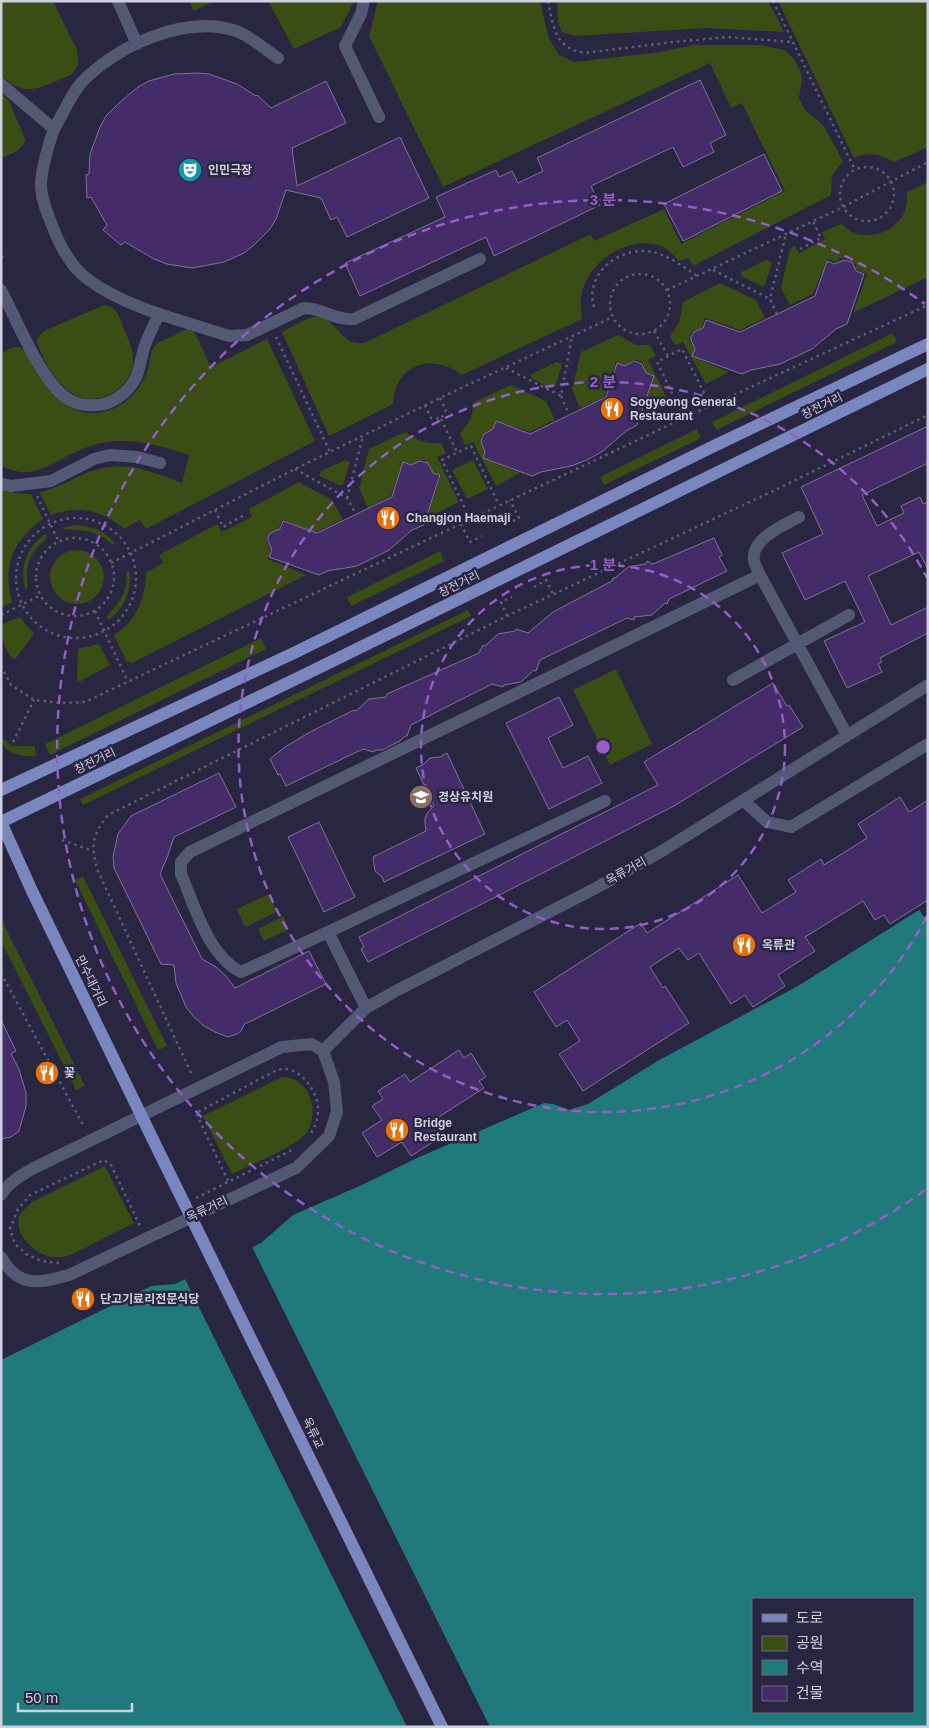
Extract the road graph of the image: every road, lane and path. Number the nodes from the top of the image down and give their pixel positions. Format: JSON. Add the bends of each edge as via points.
{"nodes":[{"id":1,"x":118,"y":1,"type":"edge"},
{"id":2,"x":364,"y":1,"type":"edge"},
{"id":3,"x":548,"y":1,"type":"edge"},
{"id":4,"x":773,"y":1,"type":"edge"},
{"id":5,"x":794,"y":42,"type":"junction"},
{"id":6,"x":137,"y":44,"type":"junction"},
{"id":7,"x":278,"y":58,"type":"dead end"},
{"id":8,"x":1,"y":84,"type":"edge"},
{"id":9,"x":379,"y":117,"type":"dead end"},
{"id":10,"x":54,"y":128,"type":"junction"},
{"id":11,"x":928,"y":162,"type":"edge"},
{"id":12,"x":854,"y":170,"type":"junction"},
{"id":13,"x":892,"y":182,"type":"junction"},
{"id":14,"x":844,"y":207,"type":"junction"},
{"id":15,"x":813,"y":222,"type":"junction"},
{"id":16,"x":786,"y":234,"type":"junction"},
{"id":17,"x":800,"y":249,"type":"dead end"},
{"id":18,"x":5,"y":255,"type":"dead end"},
{"id":19,"x":1,"y":257,"type":"edge"},
{"id":20,"x":480,"y":259,"type":"dead end"},
{"id":21,"x":713,"y":270,"type":"junction"},
{"id":22,"x":697,"y":276,"type":"junction"},
{"id":23,"x":1,"y":290,"type":"edge"},
{"id":24,"x":667,"y":290,"type":"junction"},
{"id":25,"x":770,"y":299,"type":"junction"},
{"id":26,"x":928,"y":304,"type":"edge"},
{"id":27,"x":594,"y":307,"type":"dead end"},
{"id":28,"x":159,"y":314,"type":"junction"},
{"id":29,"x":777,"y":314,"type":"dead end"},
{"id":30,"x":613,"y":317,"type":"junction"},
{"id":31,"x":270,"y":325,"type":"junction"},
{"id":32,"x":654,"y":331,"type":"junction"},
{"id":33,"x":572,"y":336,"type":"junction"},
{"id":34,"x":928,"y":344,"type":"edge"},
{"id":35,"x":668,"y":356,"type":"junction"},
{"id":36,"x":506,"y":368,"type":"junction"},
{"id":37,"x":928,"y":369,"type":"edge"},
{"id":38,"x":561,"y":396,"type":"junction"},
{"id":39,"x":440,"y":398,"type":"junction"},
{"id":40,"x":425,"y":405,"type":"junction"},
{"id":41,"x":710,"y":405,"type":"junction"},
{"id":42,"x":568,"y":412,"type":"dead end"},
{"id":43,"x":928,"y":414,"type":"edge"},
{"id":44,"x":684,"y":418,"type":"junction"},
{"id":45,"x":441,"y":419,"type":"junction"},
{"id":46,"x":363,"y":436,"type":"junction"},
{"id":47,"x":330,"y":452,"type":"junction"},
{"id":48,"x":457,"y":452,"type":"junction"},
{"id":49,"x":160,"y":463,"type":"dead end"},
{"id":50,"x":295,"y":469,"type":"junction"},
{"id":51,"x":1,"y":484,"type":"edge"},
{"id":52,"x":32,"y":484,"type":"junction"},
{"id":53,"x":348,"y":498,"type":"junction"},
{"id":54,"x":510,"y":500,"type":"junction"},
{"id":55,"x":499,"y":505,"type":"junction"},
{"id":56,"x":215,"y":510,"type":"junction"},
{"id":57,"x":356,"y":514,"type":"dead end"},
{"id":58,"x":244,"y":515,"type":"dead end"},
{"id":59,"x":799,"y":517,"type":"dead end"},
{"id":60,"x":470,"y":519,"type":"junction"},
{"id":61,"x":50,"y":524,"type":"junction"},
{"id":62,"x":461,"y":524,"type":"junction"},
{"id":63,"x":507,"y":524,"type":"dead end"},
{"id":64,"x":482,"y":536,"type":"dead end"},
{"id":65,"x":59,"y":542,"type":"junction"},
{"id":66,"x":131,"y":553,"type":"junction"},
{"id":67,"x":111,"y":563,"type":"junction"},
{"id":68,"x":760,"y":576,"type":"junction"},
{"id":69,"x":534,"y":587,"type":"dead end"},
{"id":70,"x":553,"y":594,"type":"junction"},
{"id":71,"x":42,"y":595,"type":"junction"},
{"id":72,"x":512,"y":597,"type":"dead end"},
{"id":73,"x":23,"y":605,"type":"junction"},
{"id":74,"x":95,"y":611,"type":"junction"},
{"id":75,"x":1,"y":615,"type":"edge"},
{"id":76,"x":849,"y":615,"type":"dead end"},
{"id":77,"x":507,"y":616,"type":"junction"},
{"id":78,"x":105,"y":632,"type":"junction"},
{"id":79,"x":797,"y":644,"type":"junction"},
{"id":80,"x":1,"y":666,"type":"edge"},
{"id":81,"x":733,"y":680,"type":"dead end"},
{"id":82,"x":128,"y":682,"type":"junction"},
{"id":83,"x":926,"y":689,"type":"edge"},
{"id":84,"x":34,"y":700,"type":"junction"},
{"id":85,"x":847,"y":735,"type":"junction"},
{"id":86,"x":13,"y":742,"type":"dead end"},
{"id":87,"x":928,"y":744,"type":"edge"},
{"id":88,"x":1,"y":790,"type":"edge"},
{"id":89,"x":605,"y":801,"type":"dead end"},
{"id":90,"x":744,"y":801,"type":"junction"},
{"id":91,"x":1,"y":822,"type":"edge"},
{"id":92,"x":62,"y":840,"type":"dead end"},
{"id":93,"x":93,"y":851,"type":"junction"},
{"id":94,"x":328,"y":932,"type":"junction"},
{"id":95,"x":1,"y":973,"type":"edge"},
{"id":96,"x":366,"y":1008,"type":"junction"},
{"id":97,"x":323,"y":1051,"type":"junction"},
{"id":98,"x":191,"y":1073,"type":"dead end"},
{"id":99,"x":208,"y":1106,"type":"dead end"},
{"id":100,"x":141,"y":1115,"type":"junction"},
{"id":101,"x":83,"y":1125,"type":"dead end"},
{"id":102,"x":159,"y":1152,"type":"joint"},
{"id":103,"x":104,"y":1160,"type":"dead end"},
{"id":104,"x":228,"y":1181,"type":"dead end"},
{"id":105,"x":1,"y":1196,"type":"edge"},
{"id":106,"x":140,"y":1226,"type":"dead end"},
{"id":107,"x":2,"y":1262,"type":"edge"},
{"id":108,"x":442,"y":1727,"type":"edge"}],
"edges":[{"from":1,"to":6,"type":"street"},
{"from":2,"to":9,"type":"street","via":[[345,46]]},
{"from":3,"to":5,"type":"path","via":[[555,35],[574,51],[585,53],[728,37]]},
{"from":4,"to":5,"type":"path"},
{"from":5,"to":12,"type":"path"},
{"from":6,"to":7,"type":"street","via":[[181,28],[213,26],[237,31]]},
{"from":6,"to":10,"type":"street","via":[[111,58],[81,83]]},
{"from":8,"to":10,"type":"street"},
{"from":10,"to":28,"type":"street","via":[[41,187],[46,210],[69,260],[86,278],[112,294]]},
{"from":11,"to":13,"type":"path"},
{"from":12,"to":13,"type":"path","via":[[865,166],[877,168]]},
{"from":12,"to":14,"type":"path","via":[[841,186],[840,197]]},
{"from":13,"to":14,"type":"path"},
{"from":13,"to":14,"type":"path","via":[[893,204],[879,218],[859,220]]},
{"from":14,"to":15,"type":"path"},
{"from":15,"to":16,"type":"path"},
{"from":15,"to":17,"type":"path","via":[[821,238]]},
{"from":16,"to":21,"type":"path"},
{"from":16,"to":25,"type":"path"},
{"from":18,"to":19,"type":"path"},
{"from":20,"to":31,"type":"street","via":[[354,319],[346,320],[314,308],[304,308]]},
{"from":21,"to":22,"type":"path"},
{"from":21,"to":25,"type":"path"},
{"from":22,"to":24,"type":"path"},
{"from":22,"to":27,"type":"path","via":[[654,252],[634,251],[606,266],[597,276],[591,298]]},
{"from":23,"to":28,"type":"street","via":[[42,370],[55,388],[78,404],[103,405],[127,391],[140,369],[146,343]]},
{"from":24,"to":30,"type":"path","via":[[660,280],[650,275],[638,273],[627,276],[617,284],[612,294],[610,306]]},
{"from":24,"to":32,"type":"path","via":[[671,301],[670,313],[664,324]]},
{"from":25,"to":29,"type":"path"},
{"from":26,"to":41,"type":"path"},
{"from":28,"to":31,"type":"street","via":[[229,336],[247,334]]},
{"from":30,"to":32,"type":"path","via":[[631,333]]},
{"from":30,"to":33,"type":"path"},
{"from":31,"to":47,"type":"path"},
{"from":32,"to":35,"type":"path"},
{"from":33,"to":36,"type":"path"},
{"from":33,"to":38,"type":"path"},
{"from":34,"to":88,"type":"main road","name":"창전거리","via":[[296,652]]},
{"from":35,"to":41,"type":"path","via":[[682,349]]},
{"from":35,"to":44,"type":"path","via":[[657,362]]},
{"from":36,"to":38,"type":"path"},
{"from":36,"to":39,"type":"path"},
{"from":37,"to":91,"type":"main road","name":"창전거리"},
{"from":38,"to":42,"type":"path"},
{"from":39,"to":40,"type":"path"},
{"from":39,"to":45,"type":"path","via":[[446,410]]},
{"from":40,"to":45,"type":"path","via":[[431,418]]},
{"from":40,"to":46,"type":"path"},
{"from":41,"to":44,"type":"path"},
{"from":43,"to":70,"type":"path"},
{"from":44,"to":54,"type":"path"},
{"from":45,"to":48,"type":"path"},
{"from":46,"to":47,"type":"path"},
{"from":46,"to":53,"type":"path"},
{"from":47,"to":50,"type":"path"},
{"from":48,"to":55,"type":"path","via":[[470,446]]},
{"from":48,"to":60,"type":"path","via":[[442,460]]},
{"from":49,"to":52,"type":"street","via":[[137,456],[110,455],[94,459],[51,480]]},
{"from":50,"to":53,"type":"path"},
{"from":50,"to":56,"type":"path"},
{"from":51,"to":52,"type":"street"},
{"from":52,"to":61,"type":"path"},
{"from":53,"to":57,"type":"path"},
{"from":54,"to":55,"type":"path"},
{"from":54,"to":63,"type":"path","via":[[519,518]]},
{"from":55,"to":60,"type":"path"},
{"from":56,"to":58,"type":"path","via":[[223,527]]},
{"from":56,"to":66,"type":"path"},
{"from":59,"to":68,"type":"street","via":[[766,535],[756,548],[754,560]]},
{"from":60,"to":62,"type":"path"},
{"from":61,"to":65,"type":"path"},
{"from":61,"to":66,"type":"path","via":[[70,519],[94,521],[116,533]]},
{"from":61,"to":73,"type":"path","via":[[33,537],[20,558],[16,582]]},
{"from":62,"to":64,"type":"path","via":[[470,542]]},
{"from":62,"to":82,"type":"path"},
{"from":65,"to":67,"type":"path","via":[[78,538],[92,542]]},
{"from":65,"to":71,"type":"path","via":[[44,554],[38,567],[37,582]]},
{"from":66,"to":67,"type":"path"},
{"from":66,"to":78,"type":"path","via":[[136,573],[133,598],[123,616]]},
{"from":67,"to":74,"type":"path","via":[[114,576],[112,590]]},
{"from":68,"to":79,"type":"street"},
{"from":68,"to":94,"type":"street","via":[[190,852],[181,862],[180,874],[211,943],[229,966],[241,972]]},
{"from":69,"to":70,"type":"path","via":[[546,580]]},
{"from":70,"to":77,"type":"path"},
{"from":71,"to":73,"type":"path"},
{"from":71,"to":74,"type":"path","via":[[51,607],[65,614],[80,616]]},
{"from":72,"to":77,"type":"path","via":[[501,602]]},
{"from":73,"to":75,"type":"path"},
{"from":73,"to":78,"type":"path","via":[[44,629],[58,635],[79,638]]},
{"from":74,"to":78,"type":"path"},
{"from":76,"to":79,"type":"street"},
{"from":77,"to":93,"type":"path","via":[[108,815],[97,829]]},
{"from":78,"to":82,"type":"path"},
{"from":79,"to":81,"type":"street"},
{"from":79,"to":85,"type":"street"},
{"from":80,"to":84,"type":"path","via":[[11,686]]},
{"from":82,"to":84,"type":"path","via":[[85,702]]},
{"from":83,"to":85,"type":"street","name":"옥류거리"},
{"from":84,"to":86,"type":"path"},
{"from":85,"to":90,"type":"street","name":"옥류거리"},
{"from":87,"to":90,"type":"street","via":[[791,827],[767,822]]},
{"from":89,"to":94,"type":"street"},
{"from":90,"to":96,"type":"street","name":"옥류거리","via":[[594,889]]},
{"from":91,"to":100,"type":"main road","name":"만수대거리"},
{"from":92,"to":93,"type":"path"},
{"from":93,"to":98,"type":"path","via":[[97,869]]},
{"from":94,"to":96,"type":"street"},
{"from":95,"to":101,"type":"path"},
{"from":96,"to":97,"type":"street","name":"옥류거리"},
{"from":97,"to":100,"type":"street","via":[[312,1044],[282,1047]]},
{"from":97,"to":107,"type":"street","name":"옥류거리","via":[[334,1082],[338,1112],[329,1136],[296,1168],[69,1275],[41,1283],[25,1280],[11,1273]]},
{"from":99,"to":104,"type":"path","via":[[196,1113]]},
{"from":100,"to":102,"type":"main road","name":"만수대거리"},
{"from":100,"to":105,"type":"street","via":[[32,1169],[15,1180]]},
{"from":102,"to":108,"type":"main road","name":"옥류교"},
{"from":103,"to":106,"type":"path","via":[[112,1165]]}]}
